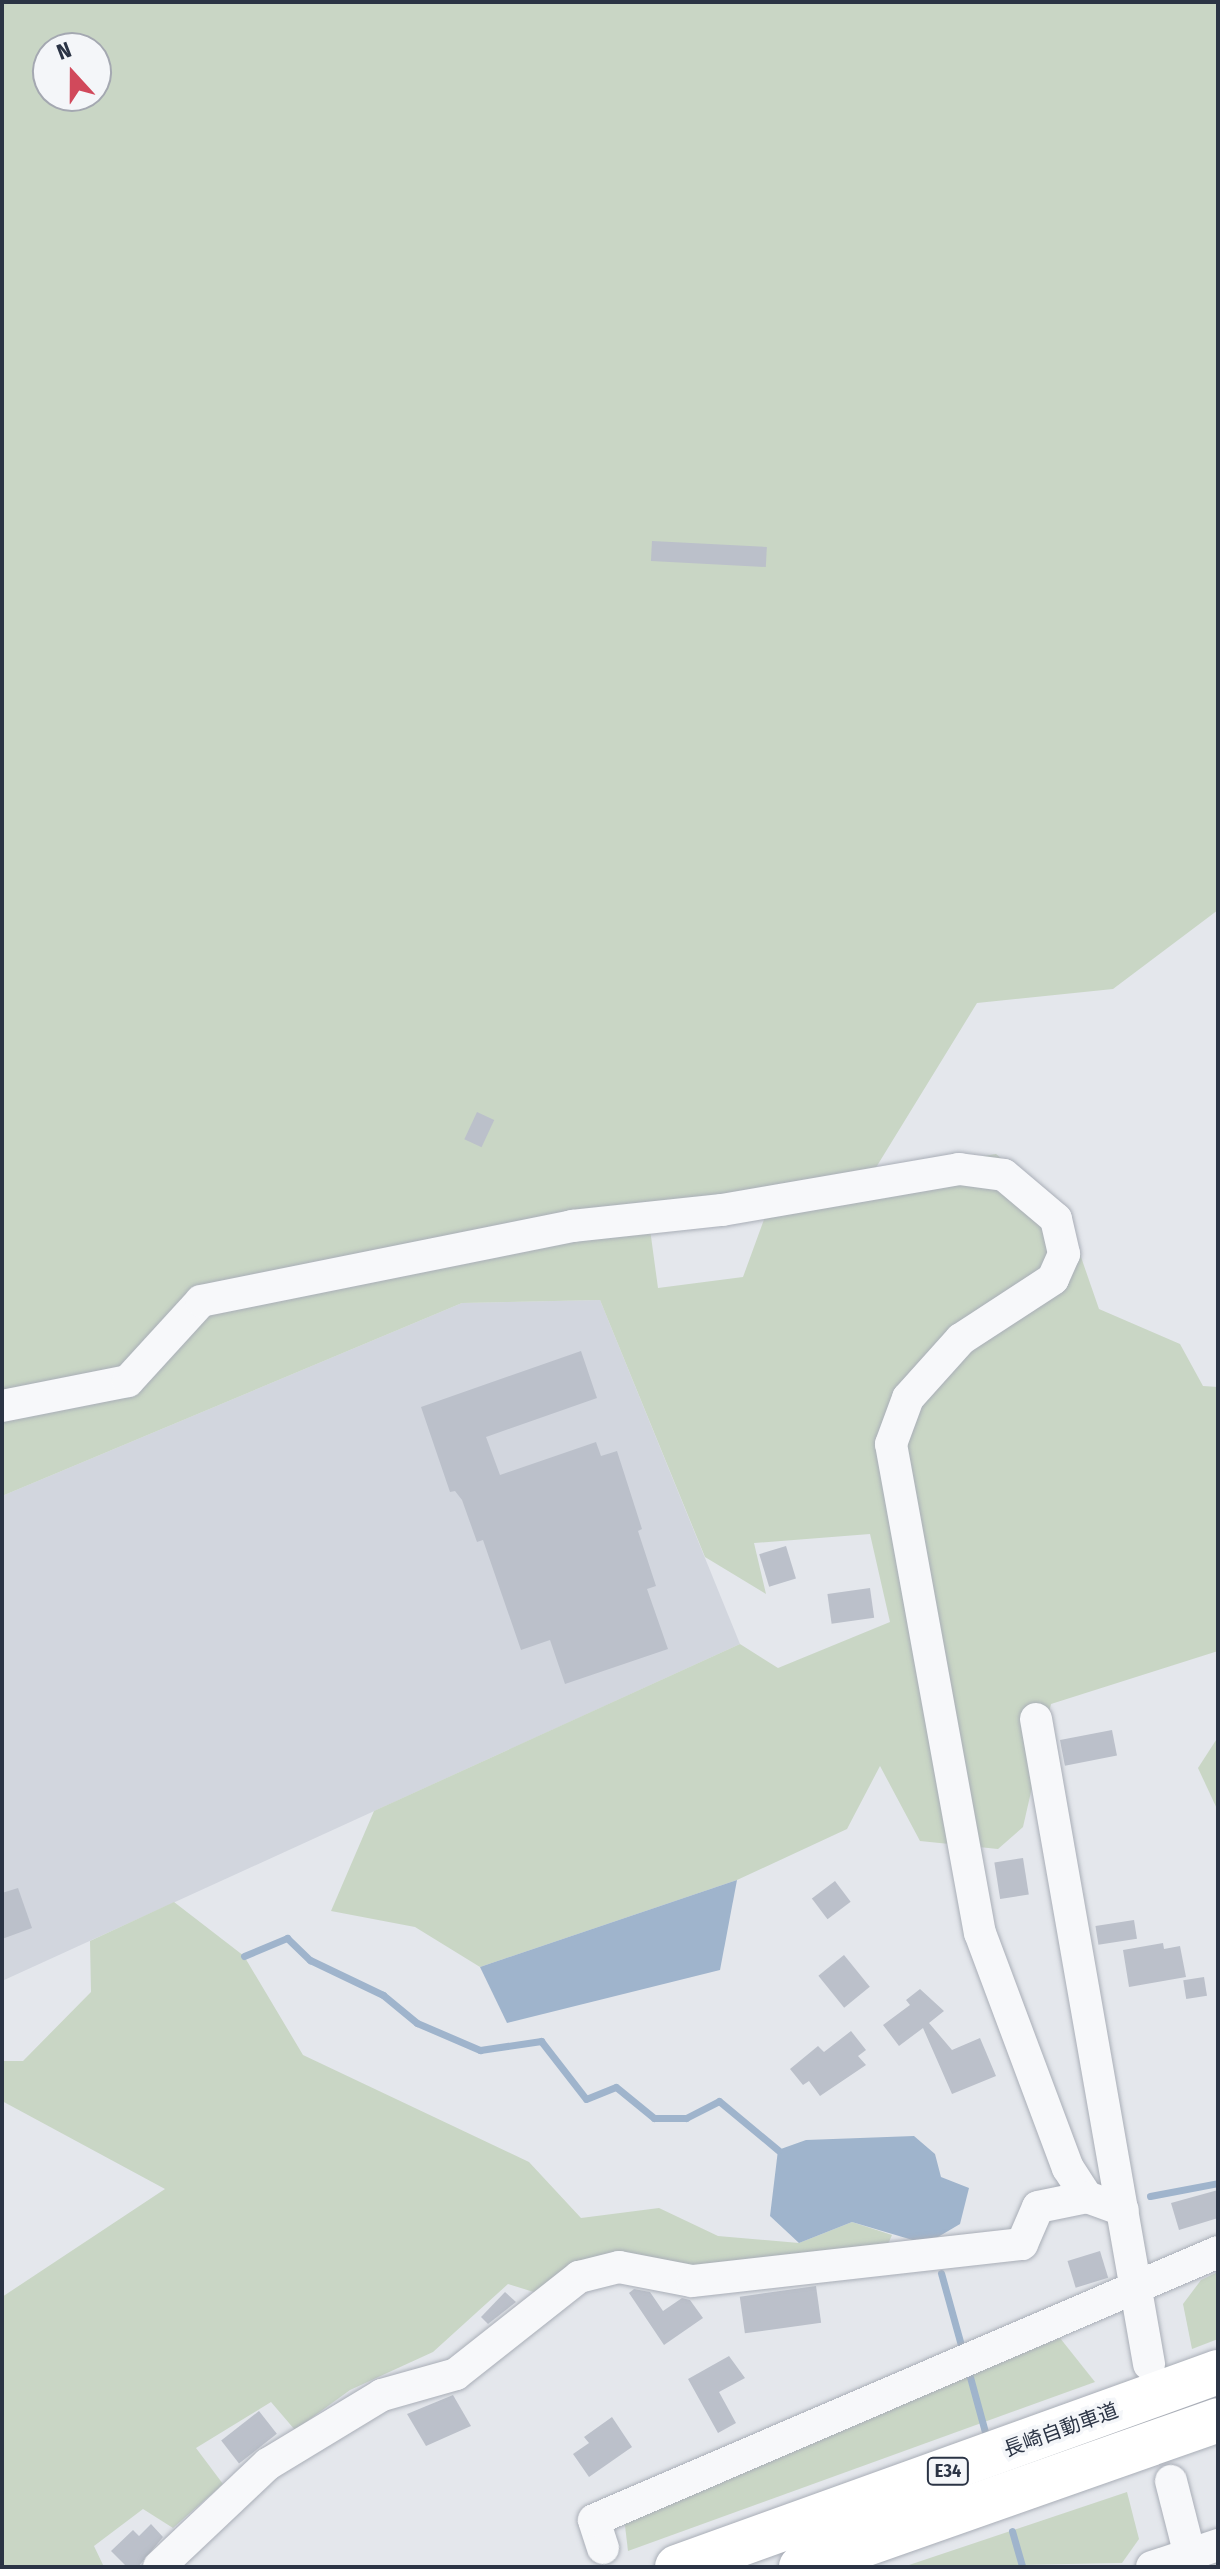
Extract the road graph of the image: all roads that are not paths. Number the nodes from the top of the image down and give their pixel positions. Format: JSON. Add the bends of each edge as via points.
{"nodes":[{"id":1,"x":2,"y":1406,"type":"edge"},
{"id":2,"x":1036,"y":1719,"type":"dead end"},
{"id":3,"x":1087,"y":2197,"type":"junction"},
{"id":4,"x":1123,"y":2210,"type":"junction"},
{"id":5,"x":1218,"y":2252,"type":"edge"},
{"id":6,"x":1138,"y":2291,"type":"junction"},
{"id":7,"x":1149,"y":2364,"type":"dead end"},
{"id":8,"x":1218,"y":2372,"type":"edge"},
{"id":9,"x":1218,"y":2420,"type":"edge"},
{"id":10,"x":1171,"y":2481,"type":"dead end"},
{"id":11,"x":603,"y":2548,"type":"dead end"},
{"id":12,"x":1200,"y":2556,"type":"edge"},
{"id":13,"x":159,"y":2567,"type":"edge"},
{"id":14,"x":677,"y":2567,"type":"edge"},
{"id":15,"x":801,"y":2567,"type":"edge"},
{"id":16,"x":1152,"y":2567,"type":"edge"}],
"edges":[{"from":1,"to":3,"type":"street","via":[[128,1381],[201,1301],[572,1226],[722,1210],[959,1169],[1004,1175],[1056,1219],[1064,1254],[1053,1279],[961,1339],[943,1358],[908,1398],[891,1444],[980,1933],[1068,2168]]},
{"from":2,"to":4,"type":"street"},
{"from":3,"to":4,"type":"street"},
{"from":3,"to":13,"type":"street","via":[[1038,2207],[1022,2244],[692,2281],[619,2267],[579,2277],[456,2374],[382,2395],[268,2464]]},
{"from":4,"to":6,"type":"street"},
{"from":5,"to":6,"type":"street"},
{"from":6,"to":7,"type":"street"},
{"from":6,"to":11,"type":"street","via":[[594,2520]]},
{"from":8,"to":14,"type":"highway","name":"長崎自動車道","number":"E34"},
{"from":9,"to":15,"type":"highway","number":"E34"},
{"from":10,"to":12,"type":"street"},
{"from":12,"to":16,"type":"street"}]}
